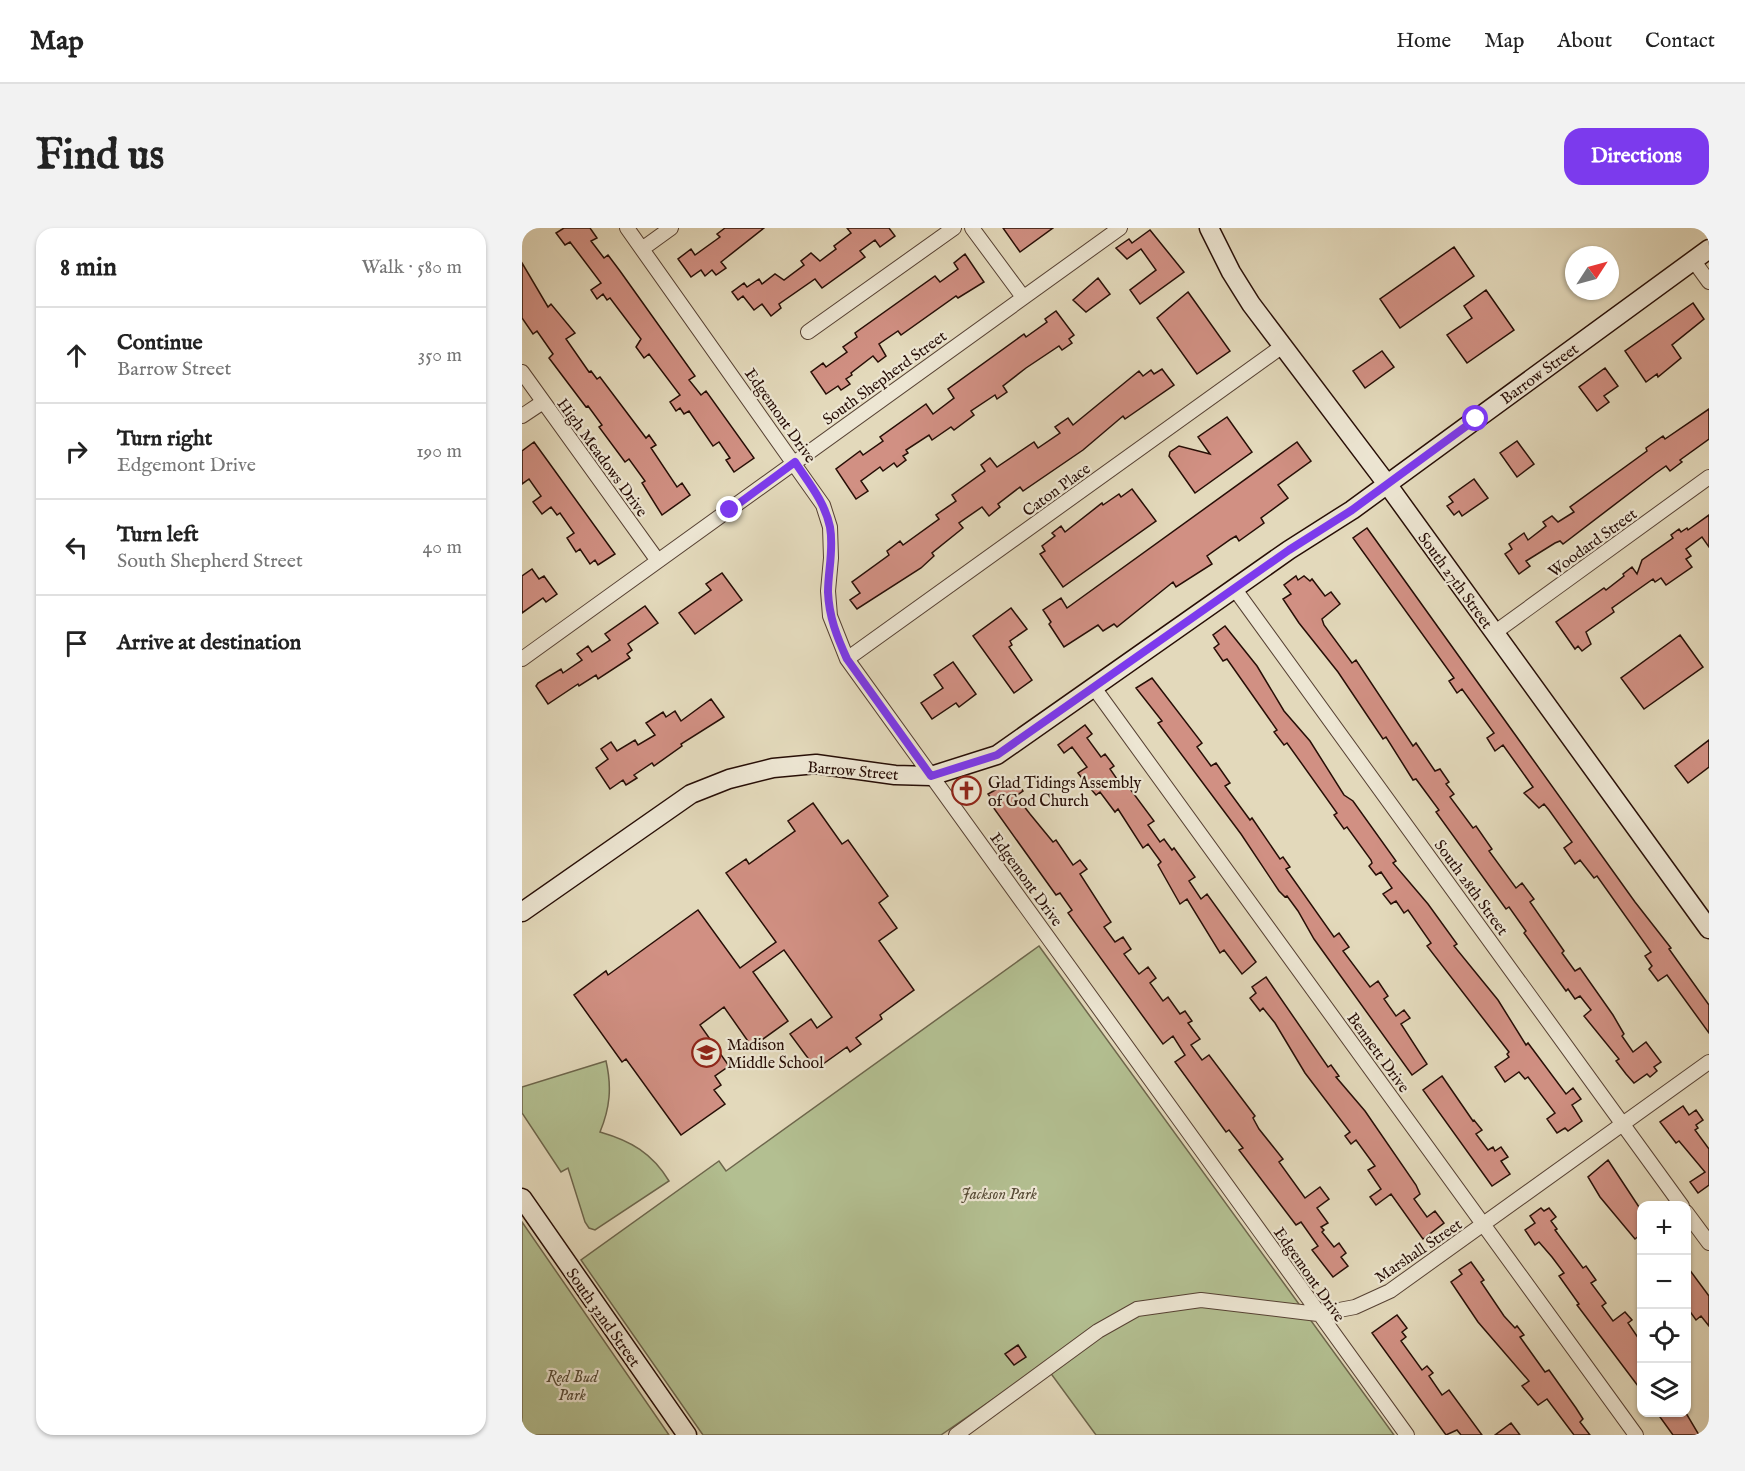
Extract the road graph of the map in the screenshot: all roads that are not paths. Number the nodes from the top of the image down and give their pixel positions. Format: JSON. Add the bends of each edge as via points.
{"nodes":[{"id":1,"x":627,"y":228,"type":"edge"},
{"id":2,"x":671,"y":228,"type":"edge"},
{"id":3,"x":954,"y":228,"type":"edge"},
{"id":4,"x":972,"y":228,"type":"edge"},
{"id":5,"x":1120,"y":228,"type":"edge"},
{"id":6,"x":1209,"y":228,"type":"edge"},
{"id":7,"x":642,"y":249,"type":"junction"},
{"id":8,"x":1709,"y":249,"type":"edge"},
{"id":9,"x":1693,"y":260,"type":"junction"},
{"id":10,"x":1709,"y":282,"type":"edge"},
{"id":11,"x":1023,"y":297,"type":"junction"},
{"id":12,"x":808,"y":332,"type":"dead end"},
{"id":13,"x":1284,"y":345,"type":"junction"},
{"id":14,"x":522,"y":372,"type":"edge"},
{"id":15,"x":543,"y":402,"type":"junction"},
{"id":16,"x":522,"y":416,"type":"edge"},
{"id":17,"x":795,"y":462,"type":"junction"},
{"id":18,"x":1709,"y":477,"type":"edge"},
{"id":19,"x":1387,"y":484,"type":"junction"},
{"id":20,"x":658,"y":561,"type":"junction"},
{"id":21,"x":1234,"y":588,"type":"junction"},
{"id":22,"x":1494,"y":633,"type":"junction"},
{"id":23,"x":522,"y":658,"type":"edge"},
{"id":24,"x":847,"y":659,"type":"junction"},
{"id":25,"x":1095,"y":688,"type":"junction"},
{"id":26,"x":931,"y":776,"type":"junction"},
{"id":27,"x":522,"y":912,"type":"edge"},
{"id":28,"x":1709,"y":929,"type":"edge"},
{"id":29,"x":1709,"y":1062,"type":"edge"},
{"id":30,"x":1624,"y":1125,"type":"junction"},
{"id":31,"x":522,"y":1198,"type":"edge"},
{"id":32,"x":1678,"y":1201,"type":"edge"},
{"id":33,"x":1691,"y":1219,"type":"edge"},
{"id":34,"x":1484,"y":1224,"type":"junction"},
{"id":35,"x":1709,"y":1243,"type":"edge"},
{"id":36,"x":1318,"y":1314,"type":"junction"},
{"id":37,"x":687,"y":1435,"type":"edge"},
{"id":38,"x":956,"y":1435,"type":"edge"},
{"id":39,"x":1407,"y":1435,"type":"edge"},
{"id":40,"x":1636,"y":1435,"type":"edge"}],
"edges":[{"from":1,"to":7,"type":"street","name":"Edgemont Drive"},
{"from":2,"to":7,"type":"street"},
{"from":3,"to":12,"type":"street"},
{"from":4,"to":11,"type":"street"},
{"from":5,"to":11,"type":"street","name":"South Shepherd Street"},
{"from":6,"to":13,"type":"street","name":"South 27th Street","via":[[1231,272]]},
{"from":7,"to":17,"type":"street","name":"Edgemont Drive"},
{"from":8,"to":9,"type":"street","name":"Barrow Street"},
{"from":9,"to":10,"type":"street"},
{"from":9,"to":19,"type":"street","name":"Barrow Street"},
{"from":11,"to":17,"type":"street","name":"South Shepherd Street"},
{"from":13,"to":19,"type":"street","name":"South 27th Street"},
{"from":13,"to":24,"type":"street","name":"Caton Place"},
{"from":14,"to":15,"type":"street","name":"High Meadows Drive"},
{"from":15,"to":16,"type":"street"},
{"from":15,"to":20,"type":"street","name":"High Meadows Drive"},
{"from":17,"to":20,"type":"street","name":"South Shepherd Street"},
{"from":17,"to":24,"type":"street","name":"Edgemont Drive","via":[[823,505],[830,528],[830,616]]},
{"from":18,"to":22,"type":"street","name":"Woodard Street"},
{"from":19,"to":21,"type":"street","name":"Barrow Street"},
{"from":19,"to":22,"type":"street","name":"South 27th Street"},
{"from":20,"to":23,"type":"street","name":"South Shepherd Street"},
{"from":21,"to":25,"type":"street","name":"Barrow Street"},
{"from":21,"to":30,"type":"street","name":"South 28th Street"},
{"from":22,"to":28,"type":"street","name":"South 27th Street"},
{"from":24,"to":26,"type":"street","name":"Edgemont Drive"},
{"from":25,"to":26,"type":"street","name":"Barrow Street","via":[[997,755]]},
{"from":25,"to":34,"type":"street","name":"Bennett Drive"},
{"from":26,"to":27,"type":"street","name":"Barrow Street","via":[[816,764],[774,768],[729,779],[691,794]]},
{"from":26,"to":36,"type":"street","name":"Edgemont Drive","via":[[1111,1021]]},
{"from":29,"to":30,"type":"street","name":"Marshall Street"},
{"from":30,"to":32,"type":"street","name":"South 28th Street"},
{"from":30,"to":34,"type":"street","name":"Marshall Street"},
{"from":31,"to":37,"type":"street","name":"South 32nd Street"},
{"from":33,"to":35,"type":"street"},
{"from":34,"to":36,"type":"street","name":"Marshall Street","via":[[1390,1291],[1355,1307]]},
{"from":34,"to":40,"type":"street","name":"Bennett Drive"},
{"from":36,"to":38,"type":"street","name":"Marshall Street","via":[[1201,1300],[1137,1310],[1098,1330]]},
{"from":36,"to":39,"type":"street","name":"Edgemont Drive"}]}
